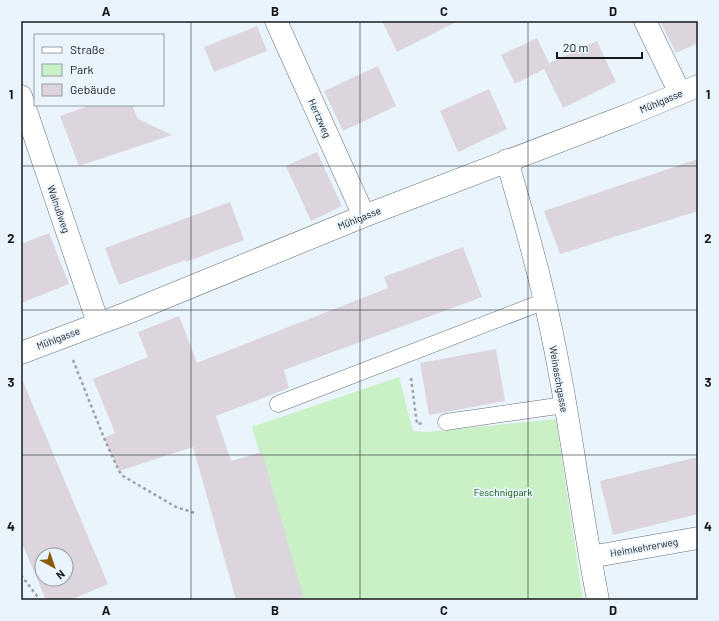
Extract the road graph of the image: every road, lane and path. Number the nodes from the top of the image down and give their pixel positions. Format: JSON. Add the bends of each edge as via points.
{"nodes":[{"id":1,"x":276,"y":21,"type":"edge"},
{"id":2,"x":645,"y":21,"type":"edge"},
{"id":3,"x":689,"y":89,"type":"edge"},
{"id":4,"x":21,"y":96,"type":"edge"},
{"id":5,"x":507,"y":160,"type":"junction"},
{"id":6,"x":364,"y":216,"type":"junction"},
{"id":7,"x":545,"y":301,"type":"junction"},
{"id":8,"x":98,"y":323,"type":"junction"},
{"id":9,"x":63,"y":336,"type":"junction"},
{"id":10,"x":21,"y":353,"type":"edge"},
{"id":11,"x":407,"y":354,"type":"junction"},
{"id":12,"x":278,"y":404,"type":"dead end"},
{"id":13,"x":564,"y":405,"type":"junction"},
{"id":14,"x":446,"y":422,"type":"joint"},
{"id":15,"x":195,"y":512,"type":"dead end"},
{"id":16,"x":698,"y":538,"type":"edge"},
{"id":17,"x":590,"y":557,"type":"junction"},
{"id":18,"x":21,"y":575,"type":"edge"},
{"id":19,"x":40,"y":600,"type":"edge"},
{"id":20,"x":598,"y":600,"type":"edge"}],
"edges":[{"from":1,"to":6,"type":"street","name":"Hertzweg"},
{"from":2,"to":3,"type":"street"},
{"from":3,"to":5,"type":"street","name":"Mühlgasse","via":[[628,115]]},
{"from":4,"to":8,"type":"street","name":"Walnußweg"},
{"from":5,"to":6,"type":"street","name":"Mühlgasse"},
{"from":5,"to":7,"type":"street","name":"Weinaschgasse"},
{"from":6,"to":8,"type":"street","name":"Mühlgasse"},
{"from":7,"to":11,"type":"lane"},
{"from":7,"to":13,"type":"street","name":"Weinaschgasse"},
{"from":8,"to":9,"type":"street","name":"Mühlgasse"},
{"from":9,"to":10,"type":"street","name":"Mühlgasse"},
{"from":9,"to":15,"type":"path","via":[[119,471],[123,476],[176,507]]},
{"from":11,"to":12,"type":"lane"},
{"from":11,"to":14,"type":"path","via":[[417,424]]},
{"from":13,"to":14,"type":"lane"},
{"from":13,"to":17,"type":"street","name":"Weinaschgasse"},
{"from":16,"to":17,"type":"street","name":"Heimkehrerweg"},
{"from":17,"to":20,"type":"street","name":"Weinaschgasse"},
{"from":18,"to":19,"type":"path"}]}
